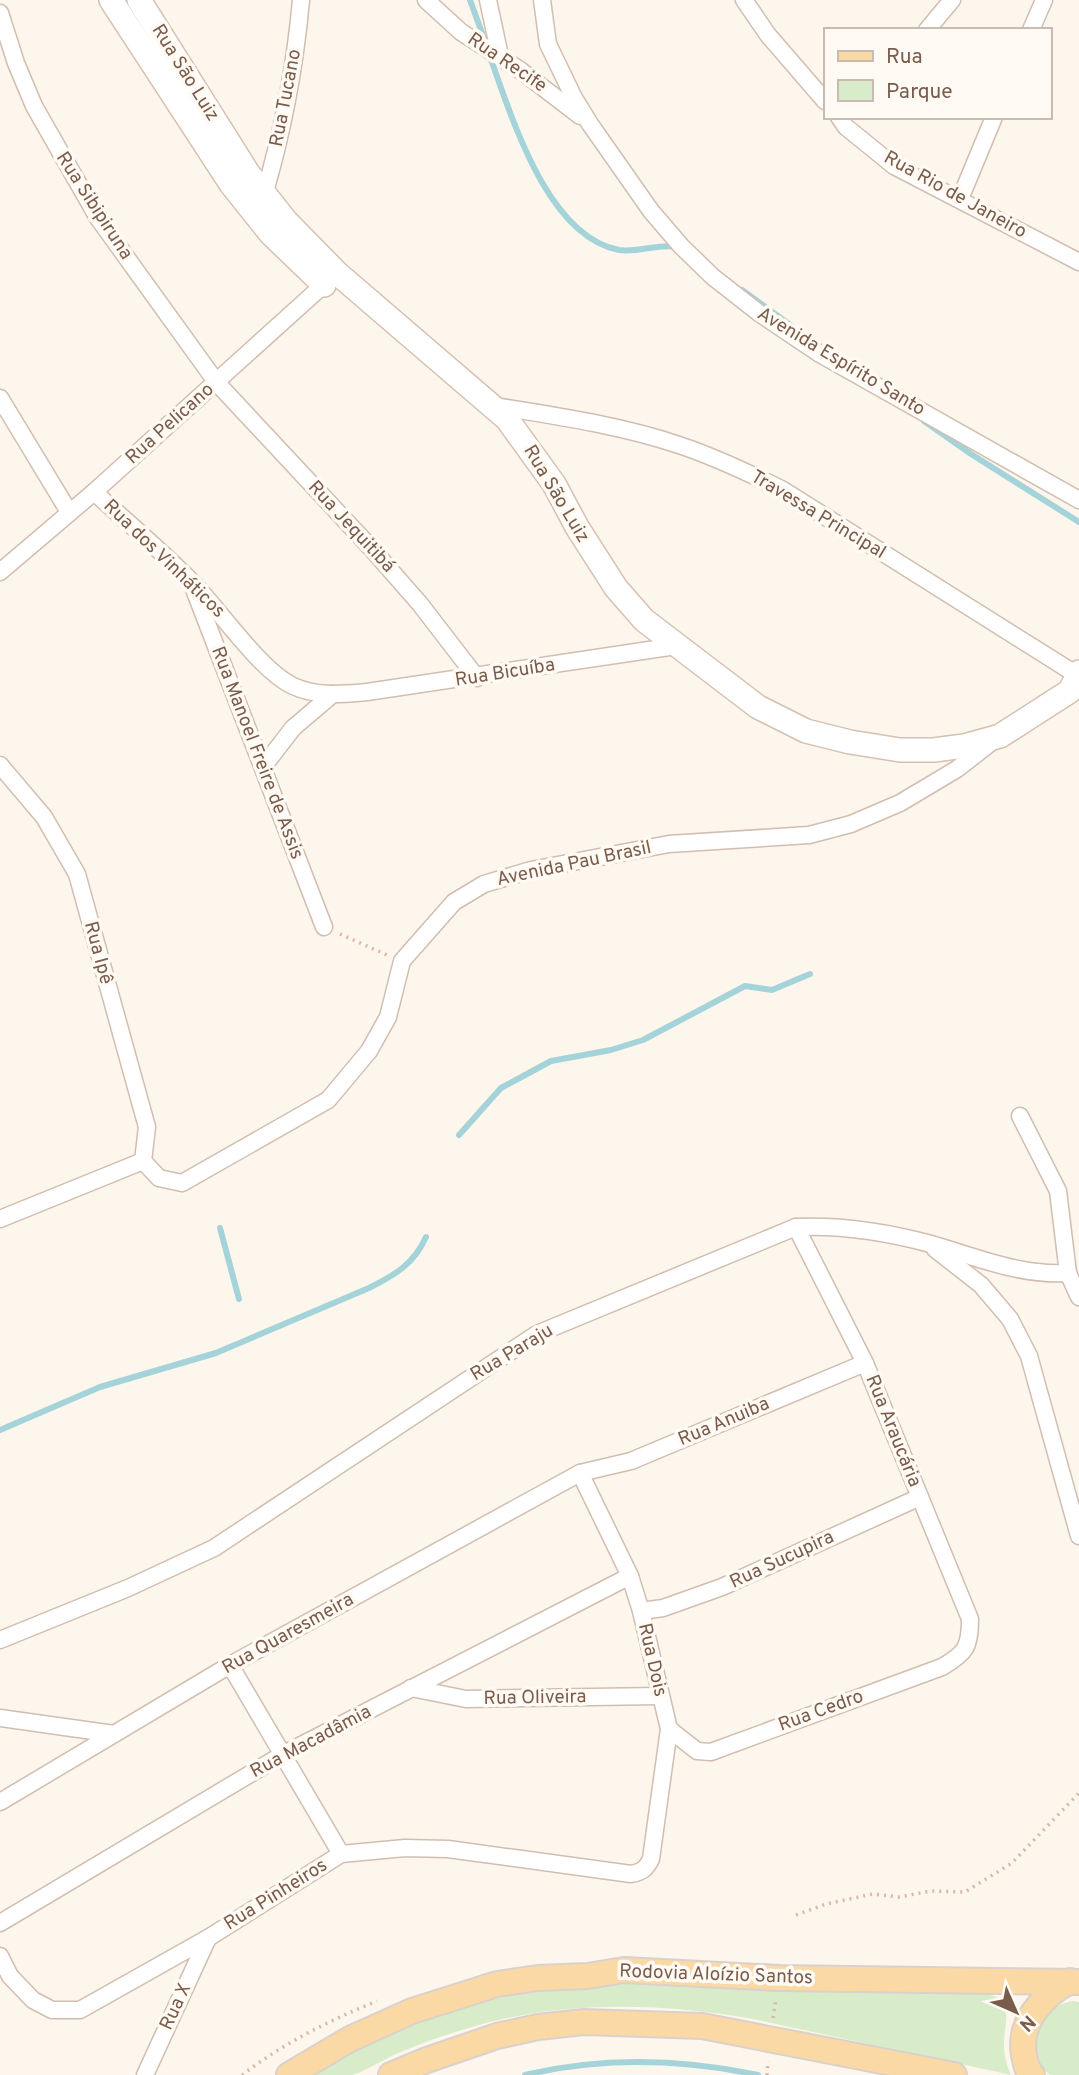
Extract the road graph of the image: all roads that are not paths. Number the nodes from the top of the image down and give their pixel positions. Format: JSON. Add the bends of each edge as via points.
{"nodes":[{"id":1,"x":111,"y":0,"type":"edge"},
{"id":2,"x":139,"y":0,"type":"edge"},
{"id":3,"x":301,"y":0,"type":"edge"},
{"id":4,"x":426,"y":0,"type":"edge"},
{"id":5,"x":488,"y":0,"type":"edge"},
{"id":6,"x":542,"y":0,"type":"edge"},
{"id":7,"x":744,"y":0,"type":"edge"},
{"id":8,"x":1044,"y":0,"type":"edge"},
{"id":9,"x":946,"y":2,"type":"edge"},
{"id":10,"x":0,"y":13,"type":"edge"},
{"id":11,"x":928,"y":28,"type":"edge"},
{"id":12,"x":1032,"y":28,"type":"edge"},
{"id":13,"x":500,"y":56,"type":"junction"},
{"id":14,"x":824,"y":100,"type":"edge"},
{"id":15,"x":993,"y":119,"type":"edge"},
{"id":16,"x":846,"y":120,"type":"edge"},
{"id":17,"x":590,"y":124,"type":"junction"},
{"id":18,"x":264,"y":195,"type":"junction"},
{"id":19,"x":960,"y":199,"type":"junction"},
{"id":20,"x":1079,"y":262,"type":"edge"},
{"id":21,"x":330,"y":279,"type":"junction"},
{"id":22,"x":217,"y":383,"type":"junction"},
{"id":23,"x":0,"y":398,"type":"edge"},
{"id":24,"x":494,"y":406,"type":"junction"},
{"id":25,"x":94,"y":492,"type":"junction"},
{"id":26,"x":1079,"y":500,"type":"edge"},
{"id":27,"x":69,"y":512,"type":"junction"},
{"id":28,"x":0,"y":572,"type":"edge"},
{"id":29,"x":190,"y":580,"type":"junction"},
{"id":30,"x":676,"y":646,"type":"junction"},
{"id":31,"x":1078,"y":673,"type":"edge"},
{"id":32,"x":477,"y":678,"type":"junction"},
{"id":33,"x":333,"y":694,"type":"junction"},
{"id":34,"x":1000,"y":736,"type":"junction"},
{"id":35,"x":0,"y":765,"type":"edge"},
{"id":36,"x":263,"y":767,"type":"junction"},
{"id":37,"x":324,"y":927,"type":"road end"},
{"id":38,"x":1020,"y":1116,"type":"dead end"},
{"id":39,"x":143,"y":1161,"type":"junction"},
{"id":40,"x":0,"y":1219,"type":"edge"},
{"id":41,"x":796,"y":1227,"type":"junction"},
{"id":42,"x":927,"y":1243,"type":"junction"},
{"id":43,"x":1068,"y":1273,"type":"junction"},
{"id":44,"x":1079,"y":1297,"type":"edge"},
{"id":45,"x":865,"y":1363,"type":"junction"},
{"id":46,"x":580,"y":1473,"type":"junction"},
{"id":47,"x":920,"y":1497,"type":"junction"},
{"id":48,"x":1079,"y":1536,"type":"edge"},
{"id":49,"x":630,"y":1576,"type":"junction"},
{"id":50,"x":641,"y":1611,"type":"junction"},
{"id":51,"x":0,"y":1640,"type":"edge"},
{"id":52,"x":970,"y":1641,"type":"joint"},
{"id":53,"x":230,"y":1665,"type":"junction"},
{"id":54,"x":411,"y":1688,"type":"junction"},
{"id":55,"x":660,"y":1696,"type":"junction"},
{"id":56,"x":0,"y":1718,"type":"edge"},
{"id":57,"x":669,"y":1729,"type":"junction"},
{"id":58,"x":114,"y":1734,"type":"junction"},
{"id":59,"x":282,"y":1755,"type":"junction"},
{"id":60,"x":0,"y":1802,"type":"edge"},
{"id":61,"x":341,"y":1854,"type":"junction"},
{"id":62,"x":651,"y":1859,"type":"joint"},
{"id":63,"x":0,"y":1923,"type":"edge"},
{"id":64,"x":208,"y":1938,"type":"junction"},
{"id":65,"x":0,"y":1956,"type":"edge"},
{"id":66,"x":1074,"y":1981,"type":"edge"},
{"id":67,"x":145,"y":2075,"type":"edge"},
{"id":68,"x":289,"y":2075,"type":"edge"},
{"id":69,"x":391,"y":2075,"type":"edge"},
{"id":70,"x":954,"y":2075,"type":"edge"},
{"id":71,"x":1032,"y":2075,"type":"edge"}],
"edges":[{"from":1,"to":21,"type":"street","name":"Rua São Luiz","via":[[231,184],[271,234]]},
{"from":2,"to":18,"type":"street","name":"Rua São Luiz"},
{"from":3,"to":18,"type":"street","name":"Rua Tucano","via":[[297,53]]},
{"from":4,"to":13,"type":"street","name":"Rua Recife","via":[[461,32]]},
{"from":5,"to":13,"type":"street"},
{"from":6,"to":17,"type":"street","name":"Avenida Espírito Santo","via":[[548,44]]},
{"from":7,"to":14,"type":"street"},
{"from":8,"to":12,"type":"street"},
{"from":9,"to":11,"type":"street"},
{"from":10,"to":22,"type":"street","name":"Rua Sibipiruna","via":[[34,106],[64,163]]},
{"from":13,"to":17,"type":"street","name":"Rua Recife"},
{"from":15,"to":19,"type":"street"},
{"from":16,"to":19,"type":"street","name":"Rua Rio de Janeiro","via":[[894,166]]},
{"from":17,"to":26,"type":"street","name":"Avenida Espírito Santo","via":[[681,246],[759,313],[820,354]]},
{"from":18,"to":21,"type":"street","name":"Rua São Luiz"},
{"from":19,"to":20,"type":"street","name":"Rua Rio de Janeiro"},
{"from":21,"to":22,"type":"street","name":"Rua Pelicano"},
{"from":21,"to":24,"type":"street","name":"Rua São Luiz"},
{"from":22,"to":25,"type":"street","name":"Rua Pelicano"},
{"from":22,"to":32,"type":"street","name":"Rua Jequitibá","via":[[404,585]]},
{"from":23,"to":27,"type":"street"},
{"from":24,"to":30,"type":"street","name":"Rua São Luiz","via":[[554,484],[616,589]]},
{"from":24,"to":31,"type":"street","name":"Travessa Principal","via":[[595,423],[678,444],[736,467],[783,490]]},
{"from":25,"to":27,"type":"street","name":"Rua Pelicano"},
{"from":25,"to":29,"type":"street","name":"Rua dos Vinháticos"},
{"from":27,"to":28,"type":"street","name":"Rua Pelicano"},
{"from":29,"to":33,"type":"street","name":"Rua dos Vinháticos","via":[[270,670],[307,692]]},
{"from":29,"to":36,"type":"street","name":"Rua Manoel Freire de Assis"},
{"from":30,"to":32,"type":"street","name":"Rua Bicuíba"},
{"from":30,"to":34,"type":"street","name":"Rua São Luiz","via":[[758,707],[806,731],[900,750],[964,747]]},
{"from":31,"to":34,"type":"street","name":"Rua São Luiz","via":[[1070,691]]},
{"from":32,"to":33,"type":"street","name":"Rua Bicuíba"},
{"from":33,"to":36,"type":"street","via":[[293,728]]},
{"from":34,"to":39,"type":"street","name":"Avenida Pau Brasil","via":[[900,803],[852,824],[809,835],[669,844],[530,870],[484,884],[454,902],[402,961],[388,1017],[369,1051],[328,1100],[182,1183],[159,1178]]},
{"from":35,"to":39,"type":"street","name":"Rua Ipê","via":[[44,817],[77,874],[147,1127]]},
{"from":36,"to":37,"type":"street","name":"Rua Manoel Freire de Assis"},
{"from":38,"to":43,"type":"street","via":[[1058,1191]]},
{"from":39,"to":40,"type":"street"},
{"from":41,"to":42,"type":"street","name":"Rua Paraju","via":[[832,1226]]},
{"from":41,"to":45,"type":"street","name":"Rua Araucária"},
{"from":41,"to":51,"type":"street","name":"Rua Paraju","via":[[537,1334],[214,1548]]},
{"from":42,"to":43,"type":"street","name":"Rua Paraju","via":[[1026,1272]]},
{"from":42,"to":48,"type":"street","via":[[981,1285],[1010,1319],[1029,1356]]},
{"from":43,"to":44,"type":"street"},
{"from":45,"to":46,"type":"street","name":"Rua Anuiba","via":[[631,1461]]},
{"from":45,"to":47,"type":"street","name":"Rua Araucária"},
{"from":46,"to":49,"type":"street","name":"Rua Dois"},
{"from":46,"to":53,"type":"street","name":"Rua Quaresmeira"},
{"from":47,"to":50,"type":"street","name":"Rua Sucupira","via":[[722,1587]]},
{"from":47,"to":52,"type":"street","name":"Rua Araucária","via":[[970,1619]]},
{"from":49,"to":50,"type":"street","name":"Rua Dois"},
{"from":49,"to":54,"type":"street","name":"Rua Macadâmia"},
{"from":50,"to":55,"type":"street","name":"Rua Dois"},
{"from":52,"to":57,"type":"street","name":"Rua Cedro","via":[[960,1657],[942,1667],[711,1752],[697,1751]]},
{"from":53,"to":58,"type":"street","name":"Rua Quaresmeira"},
{"from":53,"to":59,"type":"street"},
{"from":54,"to":55,"type":"street","name":"Rua Oliveira","via":[[466,1699]]},
{"from":54,"to":59,"type":"street","name":"Rua Macadâmia"},
{"from":55,"to":57,"type":"street","name":"Rua Dois"},
{"from":56,"to":58,"type":"street"},
{"from":57,"to":62,"type":"street","name":"Rua Dois"},
{"from":58,"to":60,"type":"street","name":"Rua Quaresmeira"},
{"from":59,"to":61,"type":"street"},
{"from":59,"to":63,"type":"street","name":"Rua Macadâmia"},
{"from":61,"to":62,"type":"street","name":"Rua Pinheiros","via":[[448,1849],[631,1874],[647,1868]]},
{"from":61,"to":64,"type":"street","name":"Rua Pinheiros"},
{"from":64,"to":65,"type":"street","name":"Rua Pinheiros","via":[[80,2010],[52,2010],[33,2000],[10,1976]]},
{"from":64,"to":67,"type":"street","name":"Rua X"},
{"from":66,"to":68,"type":"main road","name":"Rodovia Aloízio Santos","via":[[779,1978],[624,1970],[497,1984],[412,2011],[350,2039]]},
{"from":66,"to":71,"type":"main road","via":[[1053,1990],[1026,2026],[1023,2047]]},
{"from":69,"to":70,"type":"main road","via":[[497,2036],[584,2022],[702,2026]]}]}
